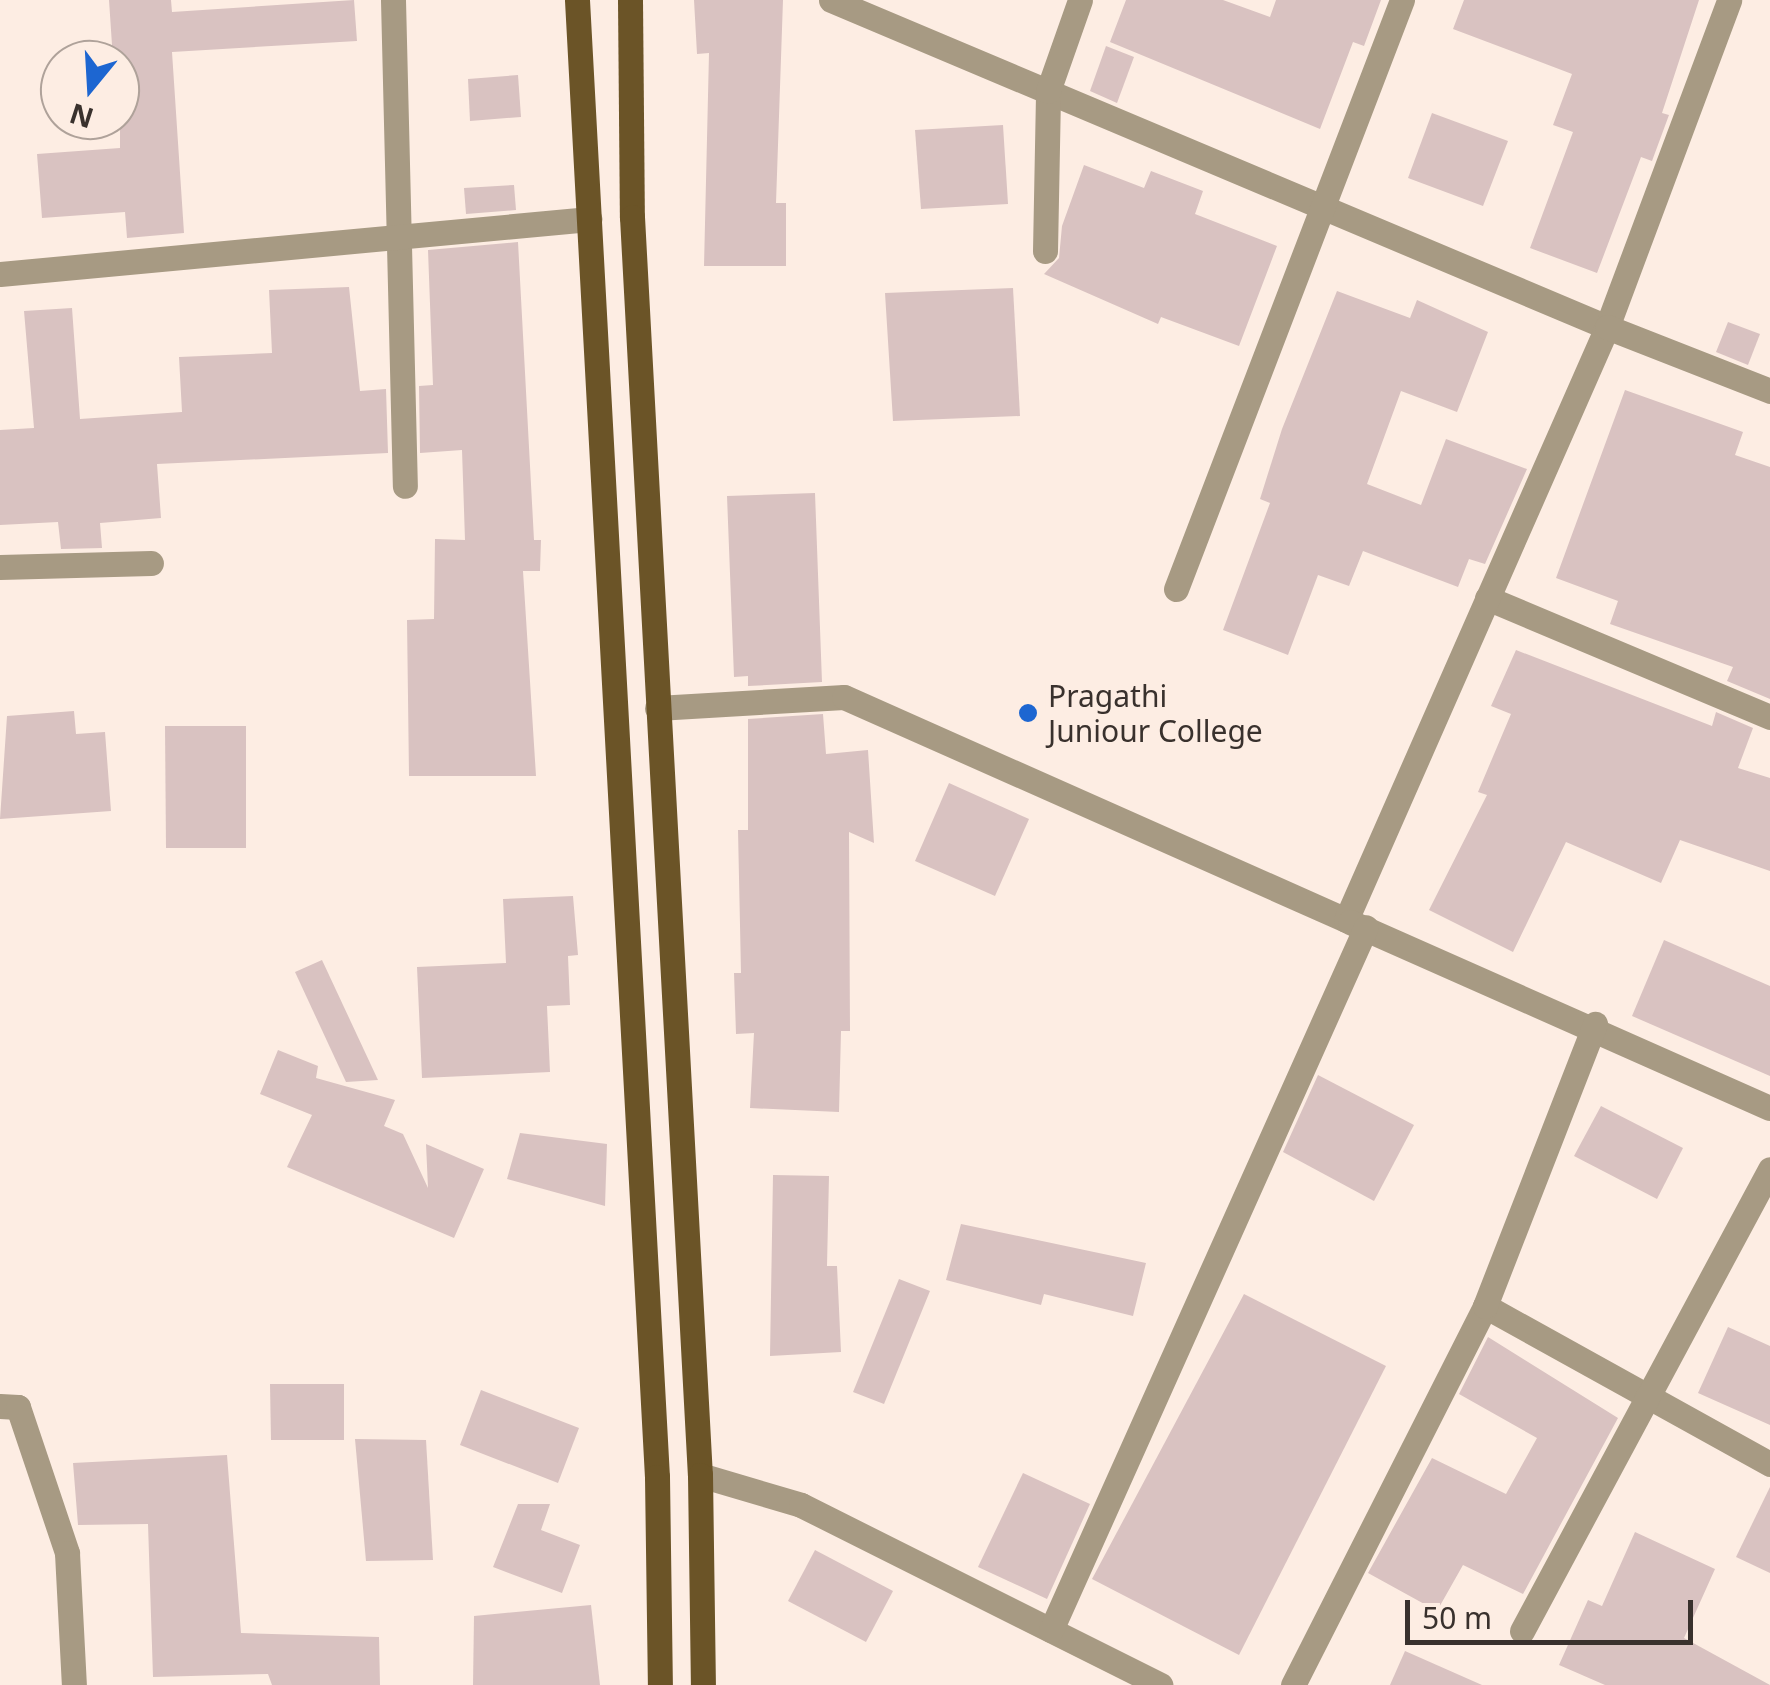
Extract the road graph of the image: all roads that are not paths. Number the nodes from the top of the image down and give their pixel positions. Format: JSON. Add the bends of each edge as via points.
{"nodes":[{"id":1,"x":394,"y":0,"type":"edge"},
{"id":2,"x":577,"y":0,"type":"edge"},
{"id":3,"x":630,"y":0,"type":"edge"},
{"id":4,"x":831,"y":0,"type":"edge"},
{"id":5,"x":1080,"y":0,"type":"edge"},
{"id":6,"x":1402,"y":0,"type":"edge"},
{"id":7,"x":1729,"y":0,"type":"edge"},
{"id":8,"x":1048,"y":91,"type":"junction"},
{"id":9,"x":1320,"y":209,"type":"junction"},
{"id":10,"x":589,"y":219,"type":"junction"},
{"id":11,"x":397,"y":231,"type":"junction"},
{"id":12,"x":1045,"y":251,"type":"dead end"},
{"id":13,"x":0,"y":274,"type":"edge"},
{"id":14,"x":1607,"y":327,"type":"junction"},
{"id":15,"x":1770,"y":391,"type":"edge"},
{"id":16,"x":406,"y":486,"type":"dead end"},
{"id":17,"x":150,"y":563,"type":"dead end"},
{"id":18,"x":0,"y":567,"type":"edge"},
{"id":19,"x":1176,"y":589,"type":"dead end"},
{"id":20,"x":1486,"y":598,"type":"junction"},
{"id":21,"x":656,"y":708,"type":"junction"},
{"id":22,"x":1770,"y":717,"type":"edge"},
{"id":23,"x":1356,"y":924,"type":"junction"},
{"id":24,"x":1595,"y":1024,"type":"junction"},
{"id":25,"x":1770,"y":1108,"type":"edge"},
{"id":26,"x":1770,"y":1169,"type":"edge"},
{"id":27,"x":1485,"y":1306,"type":"junction"},
{"id":28,"x":1644,"y":1395,"type":"junction"},
{"id":29,"x":0,"y":1406,"type":"edge"},
{"id":30,"x":1770,"y":1464,"type":"edge"},
{"id":31,"x":700,"y":1475,"type":"junction"},
{"id":32,"x":1051,"y":1630,"type":"junction"},
{"id":33,"x":1522,"y":1631,"type":"dead end"},
{"id":34,"x":74,"y":1685,"type":"edge"},
{"id":35,"x":660,"y":1685,"type":"edge"},
{"id":36,"x":703,"y":1685,"type":"edge"},
{"id":37,"x":1160,"y":1685,"type":"edge"},
{"id":38,"x":1293,"y":1685,"type":"edge"}],
"edges":[{"from":1,"to":11,"type":"street"},
{"from":2,"to":10,"type":"main road"},
{"from":3,"to":21,"type":"main road"},
{"from":4,"to":8,"type":"street"},
{"from":5,"to":8,"type":"street"},
{"from":6,"to":9,"type":"street"},
{"from":7,"to":14,"type":"street"},
{"from":8,"to":9,"type":"street"},
{"from":8,"to":12,"type":"street"},
{"from":9,"to":14,"type":"street"},
{"from":9,"to":19,"type":"street"},
{"from":10,"to":11,"type":"street"},
{"from":10,"to":35,"type":"main road","via":[[658,1477]]},
{"from":11,"to":13,"type":"street"},
{"from":11,"to":16,"type":"street"},
{"from":14,"to":15,"type":"street"},
{"from":14,"to":20,"type":"street"},
{"from":17,"to":18,"type":"street"},
{"from":20,"to":22,"type":"street"},
{"from":20,"to":23,"type":"street"},
{"from":21,"to":23,"type":"street","via":[[844,697]]},
{"from":21,"to":31,"type":"main road"},
{"from":23,"to":24,"type":"street"},
{"from":23,"to":32,"type":"street"},
{"from":24,"to":25,"type":"street"},
{"from":24,"to":27,"type":"street"},
{"from":26,"to":28,"type":"street"},
{"from":27,"to":28,"type":"street"},
{"from":27,"to":38,"type":"street"},
{"from":28,"to":30,"type":"street"},
{"from":28,"to":33,"type":"street"},
{"from":29,"to":34,"type":"street","via":[[18,1407],[66,1553]]},
{"from":31,"to":32,"type":"street","via":[[801,1504]]},
{"from":31,"to":36,"type":"main road"},
{"from":32,"to":37,"type":"street"}]}
